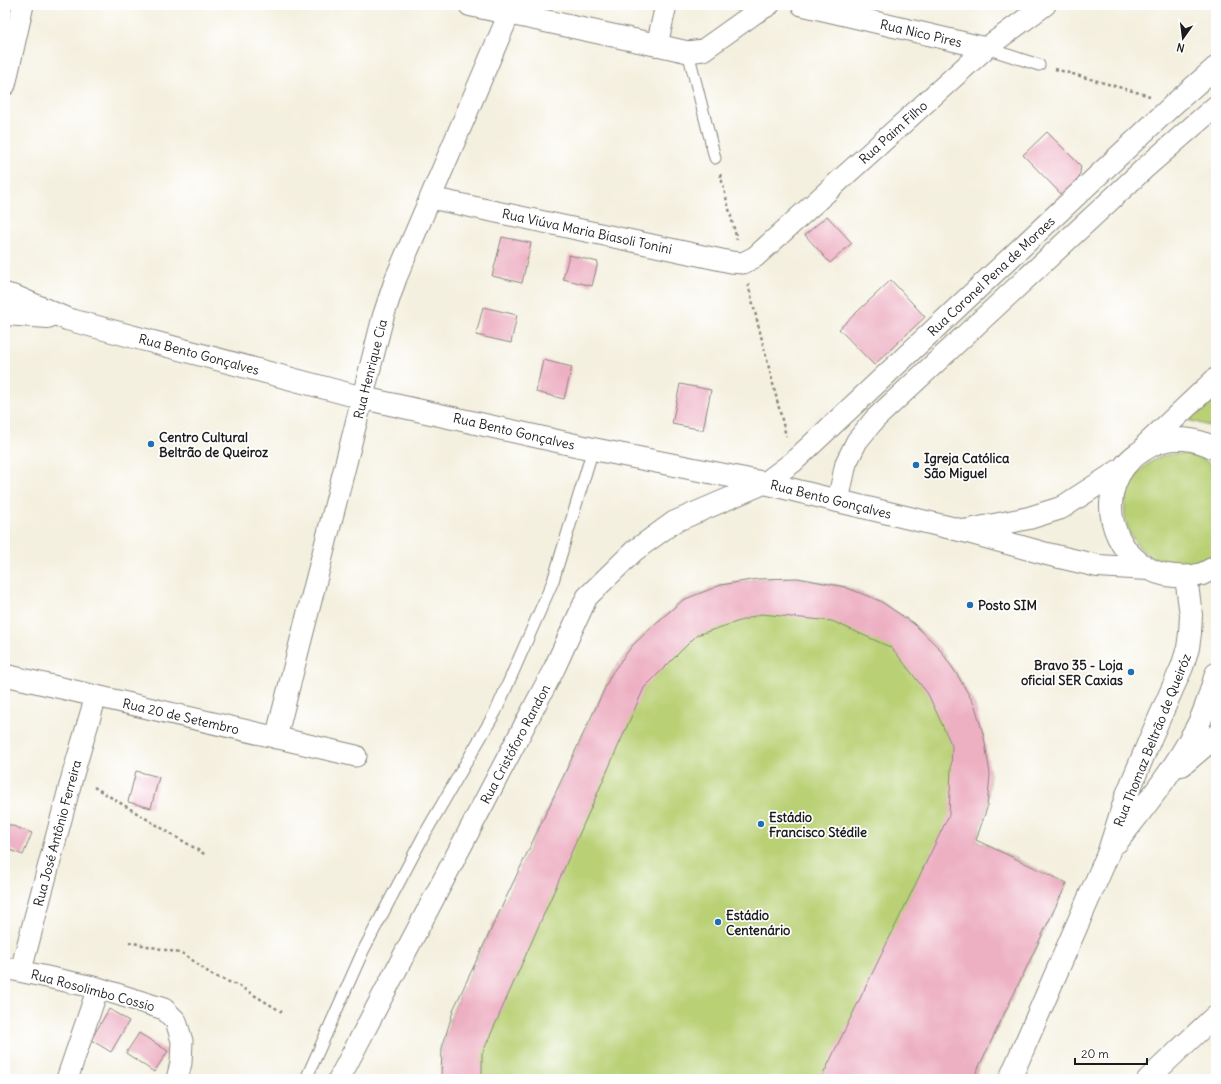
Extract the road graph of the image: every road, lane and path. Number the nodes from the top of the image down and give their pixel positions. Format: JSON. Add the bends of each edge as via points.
{"nodes":[{"id":1,"x":23,"y":5,"type":"edge"},
{"id":2,"x":470,"y":5,"type":"edge"},
{"id":3,"x":666,"y":5,"type":"edge"},
{"id":4,"x":769,"y":5,"type":"edge"},
{"id":5,"x":802,"y":5,"type":"edge"},
{"id":6,"x":1045,"y":5,"type":"edge"},
{"id":7,"x":509,"y":14,"type":"junction"},
{"id":8,"x":657,"y":46,"type":"junction"},
{"id":9,"x":986,"y":48,"type":"junction"},
{"id":10,"x":688,"y":52,"type":"junction"},
{"id":11,"x":1039,"y":65,"type":"joint"},
{"id":12,"x":1216,"y":67,"type":"edge"},
{"id":13,"x":5,"y":85,"type":"edge"},
{"id":14,"x":1182,"y":98,"type":"junction"},
{"id":15,"x":1213,"y":115,"type":"edge"},
{"id":16,"x":716,"y":158,"type":"joint"},
{"id":17,"x":431,"y":198,"type":"junction"},
{"id":18,"x":743,"y":263,"type":"junction"},
{"id":19,"x":5,"y":294,"type":"edge"},
{"id":20,"x":5,"y":314,"type":"edge"},
{"id":21,"x":67,"y":319,"type":"junction"},
{"id":22,"x":1216,"y":379,"type":"edge"},
{"id":23,"x":363,"y":398,"type":"junction"},
{"id":24,"x":593,"y":449,"type":"junction"},
{"id":25,"x":1216,"y":449,"type":"edge"},
{"id":26,"x":1139,"y":452,"type":"junction"},
{"id":27,"x":793,"y":462,"type":"junction"},
{"id":28,"x":1123,"y":468,"type":"junction"},
{"id":29,"x":765,"y":483,"type":"junction"},
{"id":30,"x":838,"y":501,"type":"junction"},
{"id":31,"x":964,"y":530,"type":"junction"},
{"id":32,"x":1216,"y":567,"type":"edge"},
{"id":33,"x":1148,"y":569,"type":"junction"},
{"id":34,"x":1186,"y":577,"type":"junction"},
{"id":35,"x":1216,"y":674,"type":"edge"},
{"id":36,"x":5,"y":675,"type":"edge"},
{"id":37,"x":96,"y":696,"type":"junction"},
{"id":38,"x":1216,"y":736,"type":"edge"},
{"id":39,"x":276,"y":738,"type":"junction"},
{"id":40,"x":356,"y":756,"type":"dead end"},
{"id":41,"x":73,"y":774,"type":"junction"},
{"id":42,"x":1166,"y":779,"type":"junction"},
{"id":43,"x":1108,"y":854,"type":"junction"},
{"id":44,"x":206,"y":855,"type":"dead end"},
{"id":45,"x":129,"y":942,"type":"dead end"},
{"id":46,"x":13,"y":969,"type":"edge"},
{"id":47,"x":98,"y":988,"type":"junction"},
{"id":48,"x":282,"y":1012,"type":"dead end"},
{"id":49,"x":1216,"y":1015,"type":"edge"},
{"id":50,"x":67,"y":1079,"type":"edge"},
{"id":51,"x":177,"y":1079,"type":"edge"},
{"id":52,"x":306,"y":1079,"type":"edge"},
{"id":53,"x":339,"y":1079,"type":"edge"},
{"id":54,"x":1010,"y":1079,"type":"edge"},
{"id":55,"x":1148,"y":1079,"type":"edge"}],
"edges":[{"from":1,"to":13,"type":"street"},
{"from":2,"to":7,"type":"main road"},
{"from":3,"to":8,"type":"street"},
{"from":4,"to":10,"type":"street","via":[[703,50]]},
{"from":5,"to":9,"type":"street","name":"Rua Nico Pires"},
{"from":6,"to":9,"type":"street","name":"Rua Paim Filho"},
{"from":7,"to":8,"type":"main road"},
{"from":7,"to":17,"type":"street","name":"Rua Henrique Cia"},
{"from":8,"to":10,"type":"street"},
{"from":9,"to":11,"type":"lane","name":"Rua Nico Pires"},
{"from":9,"to":18,"type":"street","name":"Rua Paim Filho","via":[[755,257]]},
{"from":10,"to":16,"type":"lane"},
{"from":11,"to":14,"type":"path"},
{"from":12,"to":14,"type":"street","name":"Rua Coronel Pena de Moraes"},
{"from":14,"to":15,"type":"street"},
{"from":14,"to":27,"type":"street","name":"Rua Coronel Pena de Moraes"},
{"from":15,"to":30,"type":"street","name":"Rua Coronel Pena de Moraes","via":[[1139,173],[875,419],[856,441],[846,463]]},
{"from":16,"to":18,"type":"path"},
{"from":17,"to":18,"type":"street","name":"Rua Viúva Maria Biasoli Tonini","via":[[723,261]]},
{"from":17,"to":23,"type":"street","name":"Rua Henrique Cia","via":[[396,278],[383,317]]},
{"from":18,"to":27,"type":"path"},
{"from":19,"to":21,"type":"main road","name":"Rua Bento Gonçalves"},
{"from":20,"to":21,"type":"main road","name":"Rua Bento Gonçalves"},
{"from":21,"to":23,"type":"main road","name":"Rua Bento Gonçalves"},
{"from":22,"to":26,"type":"main road"},
{"from":23,"to":24,"type":"main road","name":"Rua Bento Gonçalves"},
{"from":23,"to":39,"type":"street","name":"Rua Henrique Cia"},
{"from":24,"to":29,"type":"main road","name":"Rua Bento Gonçalves"},
{"from":24,"to":52,"type":"lane","via":[[553,581],[496,711],[423,837],[367,944]]},
{"from":25,"to":26,"type":"main road","name":"Rua Bento Gonçalves","via":[[1205,443],[1183,438],[1160,441]]},
{"from":26,"to":28,"type":"main road","name":"Rua Bento Gonçalves"},
{"from":27,"to":29,"type":"street","name":"Rua Coronel Pena de Moraes"},
{"from":28,"to":31,"type":"main road","name":"Rua Bento Gonçalves","via":[[1061,508],[1030,518]]},
{"from":28,"to":33,"type":"main road","name":"Rua Bento Gonçalves","via":[[1114,486],[1111,504],[1113,524],[1120,542],[1132,558]]},
{"from":29,"to":30,"type":"main road","name":"Rua Bento Gonçalves"},
{"from":29,"to":53,"type":"street","name":"Rua Cristóforo Randon","via":[[674,522],[634,551],[587,597],[554,670]]},
{"from":30,"to":31,"type":"main road","name":"Rua Bento Gonçalves"},
{"from":31,"to":33,"type":"main road","name":"Rua Bento Gonçalves","via":[[1098,566]]},
{"from":32,"to":34,"type":"main road","name":"Rua Bento Gonçalves","via":[[1202,574]]},
{"from":33,"to":34,"type":"main road","name":"Rua Bento Gonçalves","via":[[1166,576]]},
{"from":34,"to":43,"type":"main road","name":"Rua Thomaz Beltrão de Queiróz","via":[[1191,615],[1188,648],[1126,797]]},
{"from":35,"to":42,"type":"main road","name":"Rua Thomaz Beltrão de Queiróz","via":[[1194,733]]},
{"from":36,"to":37,"type":"street","name":"Rua 20 de Setembro"},
{"from":37,"to":39,"type":"street","name":"Rua 20 de Setembro"},
{"from":37,"to":41,"type":"street","name":"Rua José Antônio Ferreira"},
{"from":38,"to":42,"type":"main road"},
{"from":39,"to":40,"type":"street","name":"Rua 20 de Setembro"},
{"from":41,"to":44,"type":"path"},
{"from":41,"to":46,"type":"street","name":"Rua José Antônio Ferreira"},
{"from":42,"to":43,"type":"main road","name":"Rua Thomaz Beltrão de Queiróz"},
{"from":43,"to":54,"type":"main road","name":"Rua Thomaz Beltrão de Queiróz"},
{"from":45,"to":48,"type":"path","via":[[184,954],[212,975],[239,986]]},
{"from":46,"to":47,"type":"street","name":"Rua Rosolimbo Cossio"},
{"from":47,"to":50,"type":"street"},
{"from":47,"to":51,"type":"street","name":"Rua Rosolimbo Cossio","via":[[164,1010],[176,1021],[182,1042]]},
{"from":49,"to":55,"type":"street"}]}
